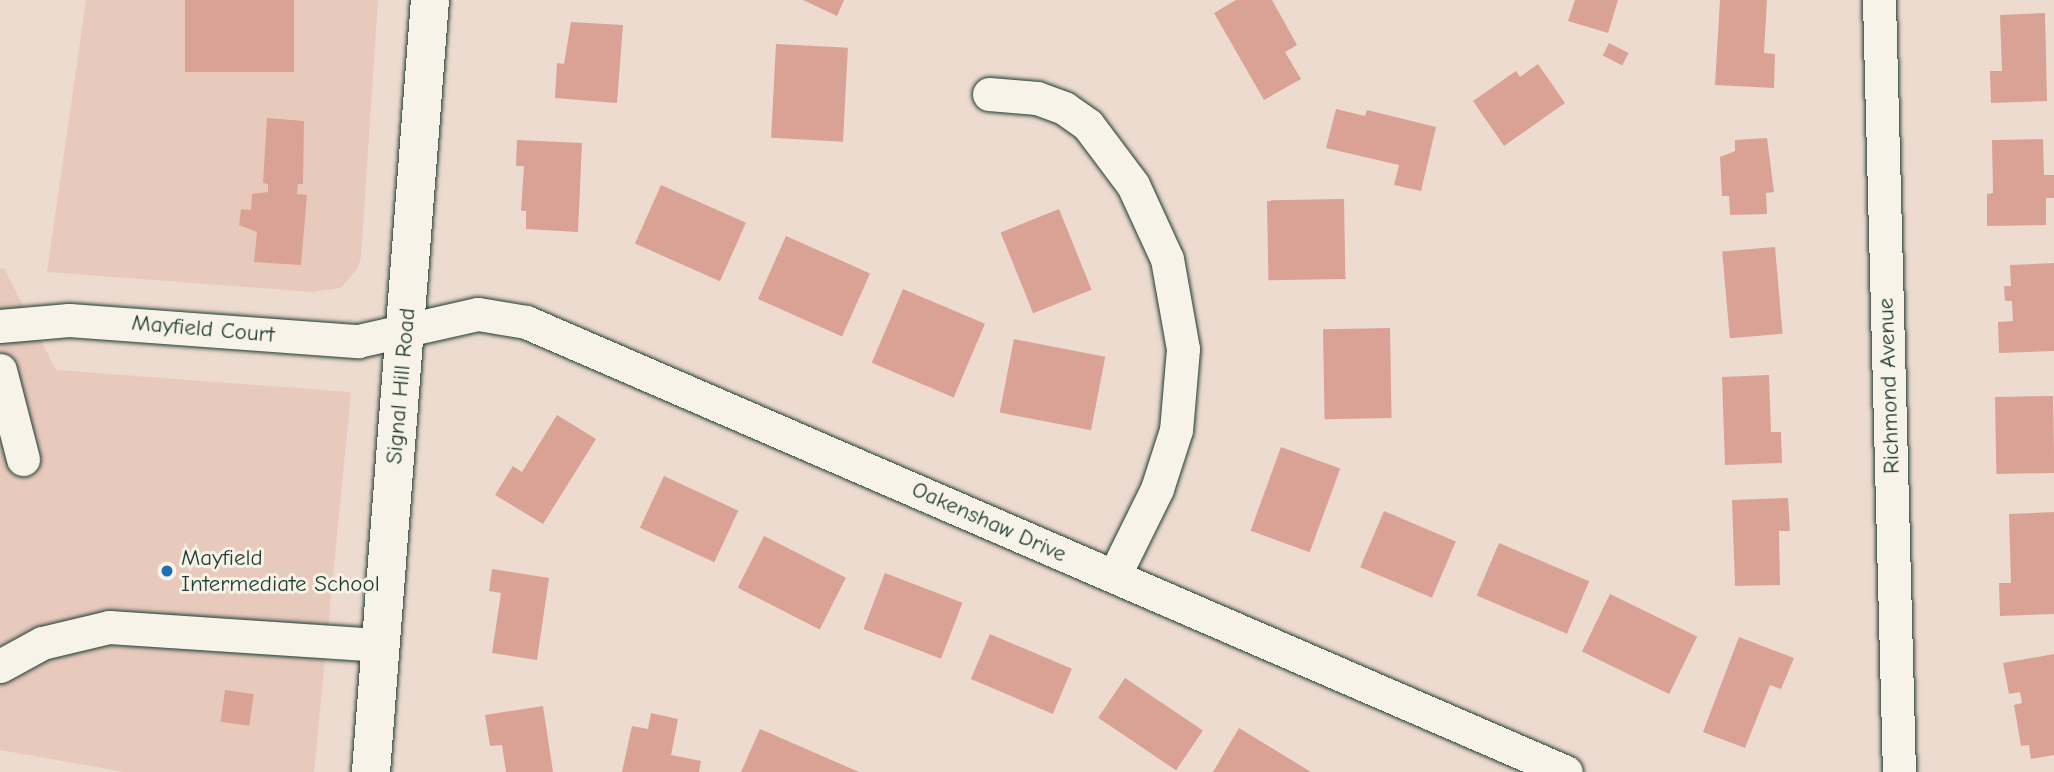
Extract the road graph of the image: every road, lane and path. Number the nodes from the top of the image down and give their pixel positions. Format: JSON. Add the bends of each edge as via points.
{"nodes":[{"id":1,"x":430,"y":0,"type":"edge"},
{"id":2,"x":1879,"y":0,"type":"edge"},
{"id":3,"x":989,"y":94,"type":"dead end"},
{"id":4,"x":0,"y":326,"type":"edge"},
{"id":5,"x":405,"y":333,"type":"junction"},
{"id":6,"x":0,"y":370,"type":"edge"},
{"id":7,"x":23,"y":459,"type":"dead end"},
{"id":8,"x":1114,"y":576,"type":"junction"},
{"id":9,"x":381,"y":645,"type":"junction"},
{"id":10,"x":0,"y":666,"type":"edge"},
{"id":11,"x":1555,"y":770,"type":"edge"},
{"id":12,"x":371,"y":772,"type":"edge"},
{"id":13,"x":1899,"y":772,"type":"edge"}],
"edges":[{"from":1,"to":5,"type":"main road","name":"Signal Hill Road"},
{"from":2,"to":13,"type":"street","name":"Richmond Avenue"},
{"from":3,"to":8,"type":"street","via":[[1037,98],[1064,108],[1088,125],[1133,185],[1167,258],[1183,349],[1176,430],[1157,489]]},
{"from":4,"to":5,"type":"street","name":"Mayfield Court","via":[[69,320],[358,341]]},
{"from":5,"to":8,"type":"street","name":"Oakenshaw Drive","via":[[478,314],[526,322]]},
{"from":5,"to":9,"type":"main road","name":"Signal Hill Road"},
{"from":6,"to":7,"type":"street"},
{"from":8,"to":11,"type":"street","name":"Oakenshaw Drive"},
{"from":9,"to":10,"type":"street","via":[[109,627],[43,643]]},
{"from":9,"to":12,"type":"main road","name":"Signal Hill Road"}]}
